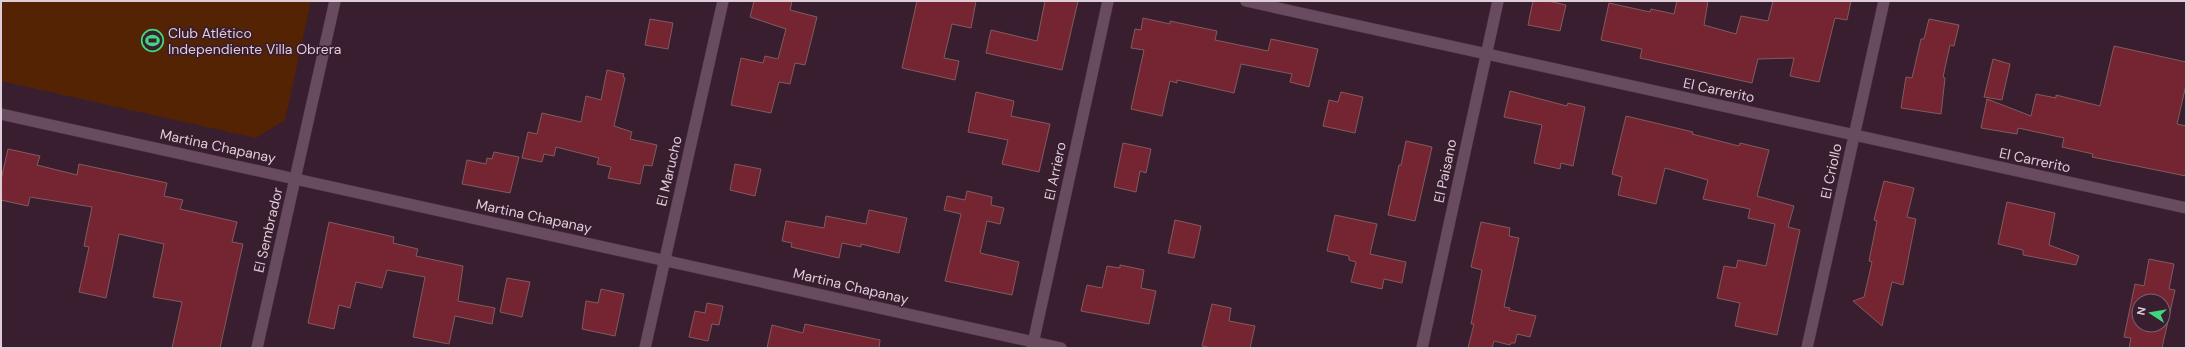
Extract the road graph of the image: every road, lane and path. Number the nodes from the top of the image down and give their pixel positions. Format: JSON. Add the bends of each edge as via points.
{"nodes":[{"id":1,"x":335,"y":1,"type":"edge"},
{"id":2,"x":723,"y":1,"type":"edge"},
{"id":3,"x":1108,"y":1,"type":"edge"},
{"id":4,"x":1246,"y":1,"type":"edge"},
{"id":5,"x":1498,"y":1,"type":"edge"},
{"id":6,"x":1884,"y":1,"type":"edge"},
{"id":7,"x":1486,"y":54,"type":"junction"},
{"id":8,"x":1,"y":114,"type":"edge"},
{"id":9,"x":1854,"y":135,"type":"junction"},
{"id":10,"x":295,"y":178,"type":"junction"},
{"id":11,"x":2186,"y":208,"type":"edge"},
{"id":12,"x":665,"y":260,"type":"junction"},
{"id":13,"x":1032,"y":345,"type":"edge"},
{"id":14,"x":257,"y":348,"type":"edge"},
{"id":15,"x":645,"y":348,"type":"edge"},
{"id":16,"x":1061,"y":348,"type":"edge"},
{"id":17,"x":1422,"y":348,"type":"edge"},
{"id":18,"x":1807,"y":348,"type":"edge"}],
"edges":[{"from":1,"to":10,"type":"street","name":"El Sembrador"},
{"from":2,"to":12,"type":"street","name":"El Marucho"},
{"from":3,"to":13,"type":"street","name":"El Arriero"},
{"from":4,"to":7,"type":"street","name":"El Carrerito"},
{"from":5,"to":7,"type":"street","name":"El Paisano"},
{"from":6,"to":9,"type":"street","name":"El Criollo"},
{"from":7,"to":9,"type":"street","name":"El Carrerito"},
{"from":7,"to":17,"type":"street","name":"El Paisano"},
{"from":8,"to":10,"type":"street","name":"Martina Chapanay"},
{"from":9,"to":11,"type":"street","name":"El Carrerito"},
{"from":9,"to":18,"type":"street","name":"El Criollo"},
{"from":10,"to":12,"type":"street","name":"Martina Chapanay"},
{"from":10,"to":14,"type":"street","name":"El Sembrador"},
{"from":12,"to":13,"type":"street","name":"Martina Chapanay"},
{"from":12,"to":15,"type":"street","name":"El Marucho"},
{"from":13,"to":16,"type":"street","name":"Martina Chapanay"}]}
